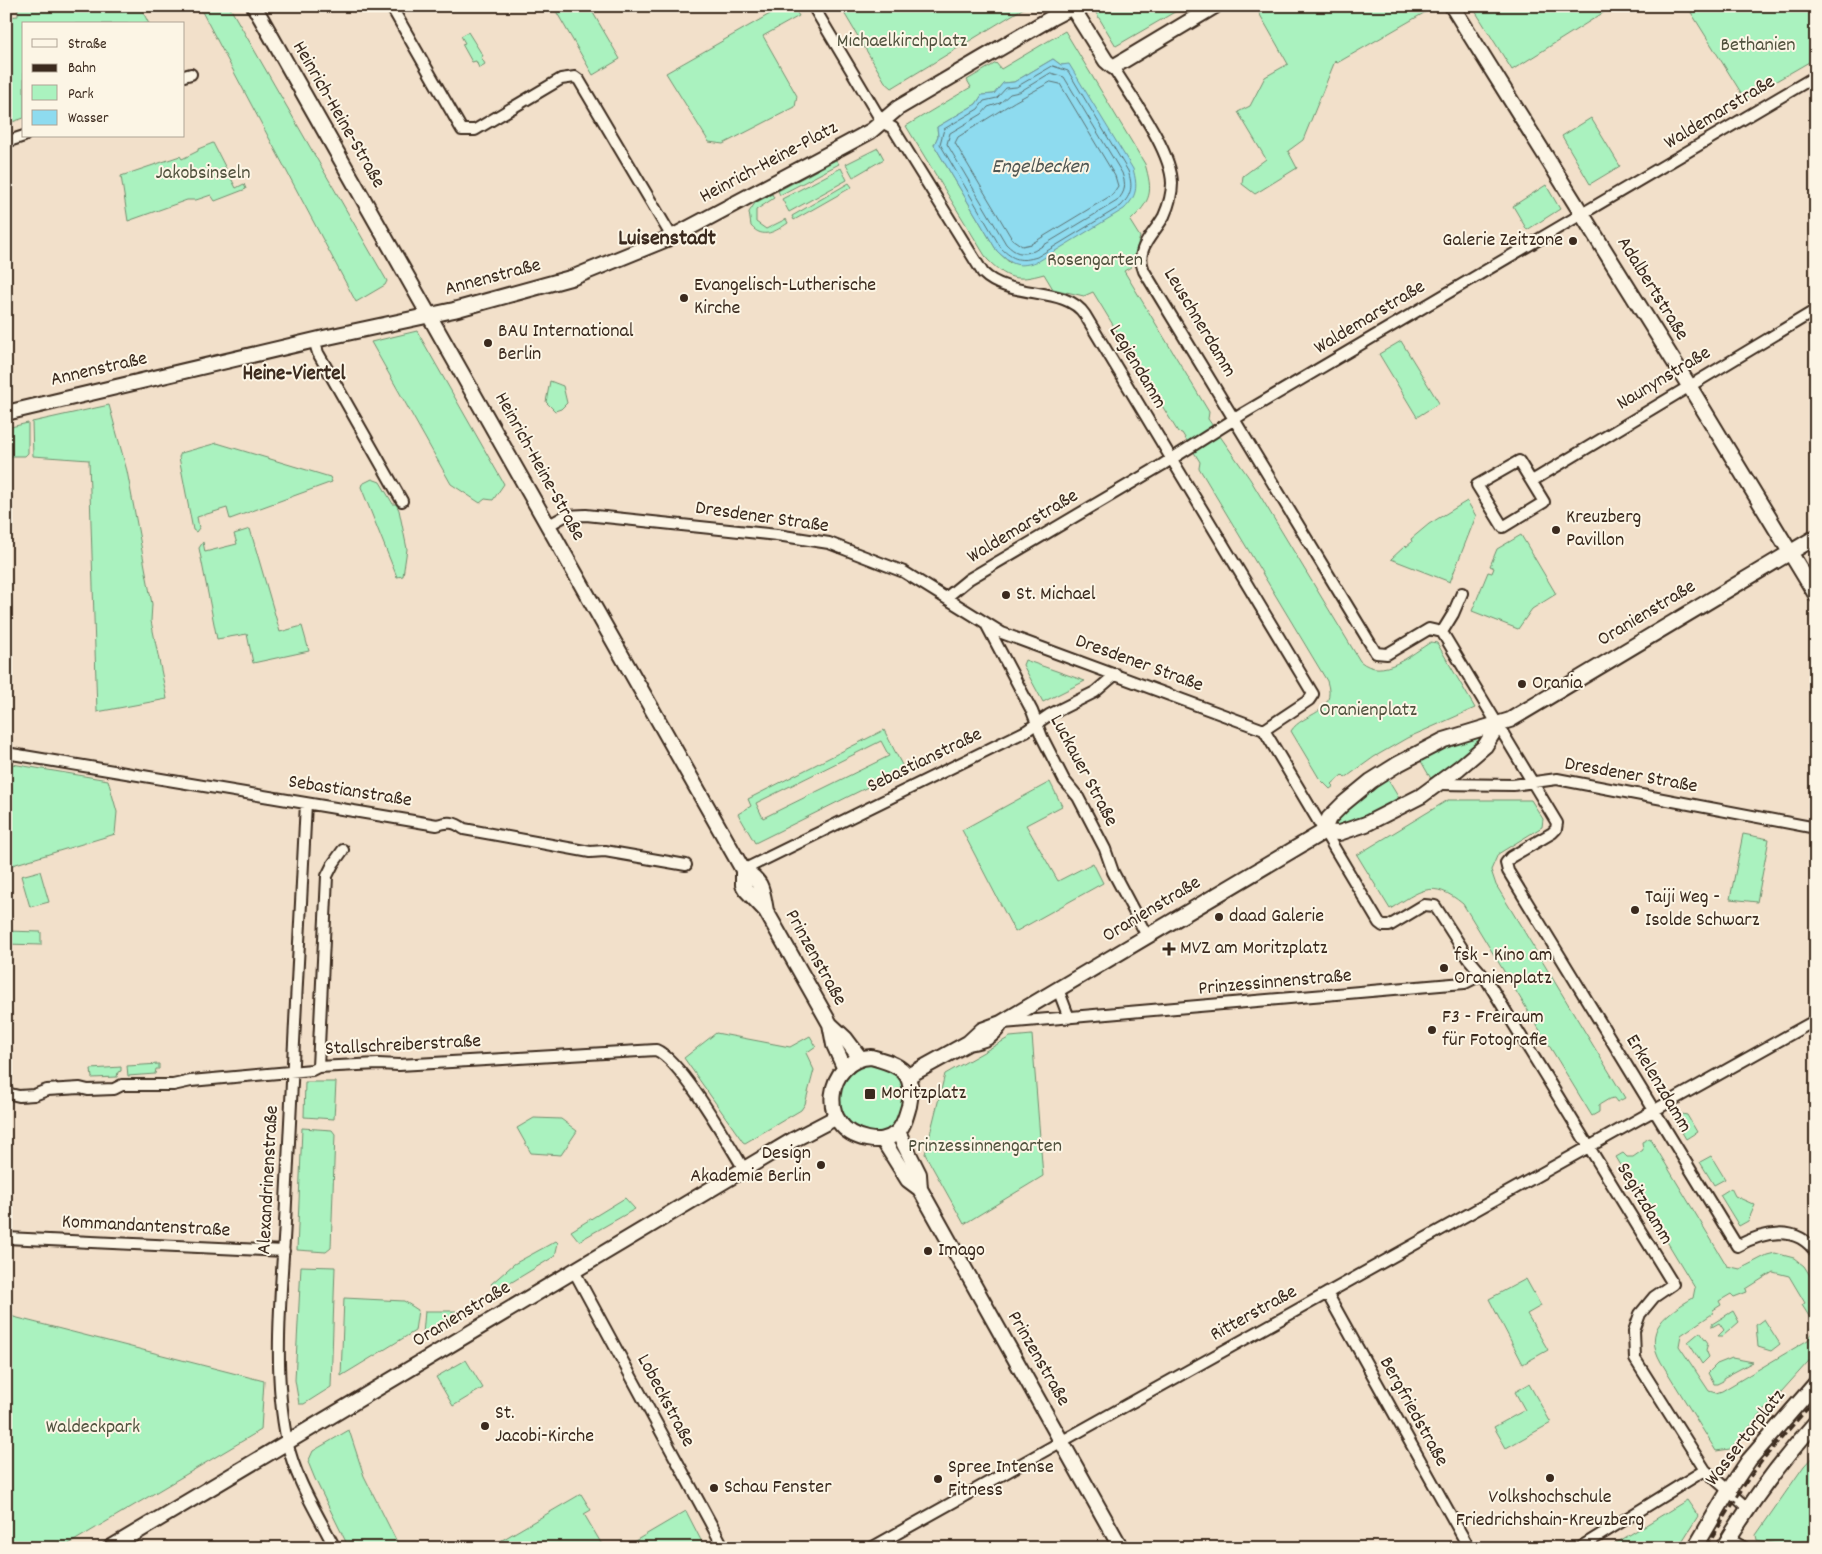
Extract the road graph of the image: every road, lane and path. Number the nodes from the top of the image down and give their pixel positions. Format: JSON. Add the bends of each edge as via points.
{"nodes":[{"id":1,"x":254,"y":6,"type":"edge"},
{"id":2,"x":391,"y":6,"type":"edge"},
{"id":3,"x":813,"y":6,"type":"edge"},
{"id":4,"x":1214,"y":6,"type":"edge"},
{"id":5,"x":1452,"y":6,"type":"edge"},
{"id":6,"x":1072,"y":7,"type":"edge"},
{"id":7,"x":1113,"y":67,"type":"junction"},
{"id":8,"x":1816,"y":76,"type":"edge"},
{"id":9,"x":882,"y":122,"type":"junction"},
{"id":10,"x":22,"y":137,"type":"edge"},
{"id":11,"x":6,"y":142,"type":"edge"},
{"id":12,"x":1582,"y":215,"type":"junction"},
{"id":13,"x":672,"y":237,"type":"junction"},
{"id":14,"x":1816,"y":310,"type":"edge"},
{"id":15,"x":430,"y":316,"type":"junction"},
{"id":16,"x":314,"y":340,"type":"junction"},
{"id":17,"x":1688,"y":384,"type":"junction"},
{"id":18,"x":6,"y":413,"type":"edge"},
{"id":19,"x":1233,"y":420,"type":"junction"},
{"id":20,"x":1172,"y":459,"type":"junction"},
{"id":21,"x":1532,"y":481,"type":"junction"},
{"id":22,"x":402,"y":501,"type":"dead end"},
{"id":23,"x":548,"y":525,"type":"junction"},
{"id":24,"x":1816,"y":537,"type":"edge"},
{"id":25,"x":1790,"y":553,"type":"junction"},
{"id":26,"x":1462,"y":593,"type":"dead end"},
{"id":27,"x":1816,"y":595,"type":"edge"},
{"id":28,"x":947,"y":597,"type":"junction"},
{"id":29,"x":986,"y":623,"type":"junction"},
{"id":30,"x":1442,"y":632,"type":"junction"},
{"id":31,"x":1116,"y":674,"type":"junction"},
{"id":32,"x":1037,"y":723,"type":"junction"},
{"id":33,"x":1498,"y":725,"type":"junction"},
{"id":34,"x":1264,"y":730,"type":"junction"},
{"id":35,"x":6,"y":753,"type":"edge"},
{"id":36,"x":1532,"y":782,"type":"junction"},
{"id":37,"x":1439,"y":784,"type":"junction"},
{"id":38,"x":306,"y":803,"type":"junction"},
{"id":39,"x":1816,"y":828,"type":"edge"},
{"id":40,"x":1323,"y":832,"type":"junction"},
{"id":41,"x":344,"y":850,"type":"dead end"},
{"id":42,"x":686,"y":865,"type":"dead end"},
{"id":43,"x":743,"y":870,"type":"junction"},
{"id":44,"x":1147,"y":936,"type":"junction"},
{"id":45,"x":1481,"y":975,"type":"junction"},
{"id":46,"x":1058,"y":988,"type":"junction"},
{"id":47,"x":1069,"y":1018,"type":"junction"},
{"id":48,"x":1816,"y":1020,"type":"edge"},
{"id":49,"x":1001,"y":1023,"type":"junction"},
{"id":50,"x":830,"y":1024,"type":"junction"},
{"id":51,"x":860,"y":1058,"type":"junction"},
{"id":52,"x":318,"y":1067,"type":"junction"},
{"id":53,"x":844,"y":1067,"type":"junction"},
{"id":54,"x":292,"y":1072,"type":"junction"},
{"id":55,"x":908,"y":1076,"type":"junction"},
{"id":56,"x":6,"y":1093,"type":"edge"},
{"id":57,"x":1653,"y":1111,"type":"junction"},
{"id":58,"x":835,"y":1118,"type":"junction"},
{"id":59,"x":898,"y":1132,"type":"junction"},
{"id":60,"x":883,"y":1140,"type":"junction"},
{"id":61,"x":1588,"y":1146,"type":"junction"},
{"id":62,"x":744,"y":1170,"type":"junction"},
{"id":63,"x":920,"y":1189,"type":"junction"},
{"id":64,"x":6,"y":1238,"type":"edge"},
{"id":65,"x":284,"y":1251,"type":"junction"},
{"id":66,"x":1816,"y":1254,"type":"edge"},
{"id":67,"x":574,"y":1271,"type":"junction"},
{"id":68,"x":1328,"y":1293,"type":"junction"},
{"id":69,"x":1816,"y":1383,"type":"edge"},
{"id":70,"x":1816,"y":1422,"type":"edge"},
{"id":71,"x":1062,"y":1440,"type":"junction"},
{"id":72,"x":287,"y":1442,"type":"junction"},
{"id":73,"x":1705,"y":1470,"type":"junction"},
{"id":74,"x":1729,"y":1490,"type":"junction"},
{"id":75,"x":1748,"y":1508,"type":"junction"},
{"id":76,"x":1725,"y":1543,"type":"edge"},
{"id":77,"x":110,"y":1548,"type":"edge"},
{"id":78,"x":335,"y":1548,"type":"edge"},
{"id":79,"x":724,"y":1548,"type":"edge"},
{"id":80,"x":871,"y":1548,"type":"edge"},
{"id":81,"x":1121,"y":1548,"type":"edge"},
{"id":82,"x":1469,"y":1548,"type":"edge"},
{"id":83,"x":1579,"y":1548,"type":"edge"},
{"id":84,"x":1695,"y":1548,"type":"edge"},
{"id":85,"x":1745,"y":1548,"type":"edge"}],
"edges":[{"from":1,"to":15,"type":"street","name":"Heinrich-Heine-Straße"},
{"from":2,"to":13,"type":"street","via":[[462,130],[475,130],[561,79],[575,77],[584,86]]},
{"from":3,"to":9,"type":"street"},
{"from":4,"to":7,"type":"street"},
{"from":5,"to":12,"type":"street","name":"Adalbertstraße"},
{"from":6,"to":7,"type":"street","name":"Leuschnerdamm","via":[[1106,62]]},
{"from":6,"to":9,"type":"street","via":[[898,108]]},
{"from":7,"to":19,"type":"street","name":"Leuschnerdamm","via":[[1162,148],[1171,173],[1164,217],[1144,244],[1141,264]]},
{"from":8,"to":12,"type":"street","name":"Waldemarstraße"},
{"from":9,"to":13,"type":"street","name":"Heinrich-Heine-Platz","via":[[855,140]]},
{"from":9,"to":20,"type":"street","name":"Legiendamm","via":[[895,130],[976,265],[990,280],[1000,286],[1066,300],[1080,308]]},
{"from":10,"to":11,"type":"street"},
{"from":12,"to":17,"type":"street","name":"Adalbertstraße"},
{"from":12,"to":19,"type":"street","name":"Waldemarstraße"},
{"from":13,"to":15,"type":"street","name":"Annenstraße","via":[[574,277]]},
{"from":14,"to":17,"type":"street","name":"Naunynstraße"},
{"from":15,"to":16,"type":"street","name":"Annenstraße"},
{"from":15,"to":23,"type":"street","name":"Heinrich-Heine-Straße"},
{"from":16,"to":18,"type":"street","name":"Annenstraße"},
{"from":16,"to":22,"type":"street","via":[[318,353]]},
{"from":17,"to":21,"type":"street","name":"Naunynstraße"},
{"from":17,"to":25,"type":"street","name":"Adalbertstraße"},
{"from":19,"to":20,"type":"street","name":"Waldemarstraße"},
{"from":19,"to":30,"type":"street","name":"Leuschnerdamm","via":[[1376,653],[1387,654],[1429,629]]},
{"from":20,"to":28,"type":"street","name":"Waldemarstraße","via":[[968,579]]},
{"from":20,"to":34,"type":"street","name":"Legiendamm","via":[[1313,694]]},
{"from":21,"to":21,"type":"street","via":[[1519,460],[1477,485],[1502,527],[1544,502]]},
{"from":23,"to":28,"type":"street","name":"Dresdener Straße","via":[[565,516],[586,515],[813,540],[904,572]]},
{"from":23,"to":43,"type":"street","name":"Heinrich-Heine-Straße"},
{"from":24,"to":25,"type":"street","name":"Oranienstraße"},
{"from":25,"to":27,"type":"street","name":"Adalbertstraße"},
{"from":25,"to":33,"type":"street","name":"Oranienstraße"},
{"from":26,"to":30,"type":"street"},
{"from":28,"to":29,"type":"street","name":"Dresdener Straße"},
{"from":29,"to":31,"type":"street","name":"Dresdener Straße","via":[[1002,633]]},
{"from":29,"to":32,"type":"street","name":"Luckauer Straße"},
{"from":30,"to":33,"type":"street"},
{"from":31,"to":32,"type":"street","name":"Sebastianstraße","via":[[1095,692]]},
{"from":31,"to":34,"type":"street","name":"Dresdener Straße"},
{"from":32,"to":43,"type":"street","name":"Sebastianstraße"},
{"from":32,"to":44,"type":"street","name":"Luckauer Straße","via":[[1064,780],[1078,798],[1105,849],[1113,872]]},
{"from":33,"to":36,"type":"street"},
{"from":33,"to":37,"type":"street","name":"Oranienstraße","via":[[1485,746]]},
{"from":33,"to":40,"type":"street","name":"Oranienstraße","via":[[1444,740],[1398,764],[1371,781],[1338,809],[1329,818]]},
{"from":34,"to":40,"type":"street"},
{"from":35,"to":38,"type":"street","name":"Sebastianstraße"},
{"from":36,"to":37,"type":"street","name":"Dresdener Straße"},
{"from":36,"to":39,"type":"street","name":"Dresdener Straße","via":[[1557,779]]},
{"from":36,"to":57,"type":"street","name":"Erkelenzdamm","via":[[1558,827],[1512,857],[1506,863],[1508,871]]},
{"from":37,"to":40,"type":"street","name":"Oranienstraße","via":[[1366,824],[1339,833]]},
{"from":38,"to":42,"type":"street","name":"Sebastianstraße","via":[[437,825],[446,822],[464,829],[590,852],[605,851]]},
{"from":38,"to":54,"type":"street","name":"Alexandrinenstraße"},
{"from":40,"to":44,"type":"street","name":"Oranienstraße"},
{"from":40,"to":45,"type":"street","name":"Segitzdamm","via":[[1379,923],[1389,926],[1424,905],[1435,906]]},
{"from":41,"to":52,"type":"street","via":[[327,876]]},
{"from":43,"to":50,"type":"street","name":"Prinzenstraße","via":[[759,882],[766,911]]},
{"from":44,"to":46,"type":"street","name":"Oranienstraße"},
{"from":45,"to":47,"type":"street","name":"Prinzessinnenstraße","via":[[1465,983]]},
{"from":45,"to":61,"type":"street","name":"Segitzdamm"},
{"from":46,"to":47,"type":"street"},
{"from":46,"to":49,"type":"street","name":"Oranienstraße"},
{"from":47,"to":49,"type":"street","name":"Prinzessinnenstraße"},
{"from":48,"to":57,"type":"street","name":"Ritterstraße"},
{"from":49,"to":55,"type":"street","name":"Oranienstraße","via":[[982,1030],[968,1043]]},
{"from":50,"to":51,"type":"street","name":"Prinzenstraße"},
{"from":50,"to":53,"type":"street","name":"Prinzenstraße","via":[[834,1045]]},
{"from":51,"to":53,"type":"street"},
{"from":51,"to":55,"type":"street","via":[[871,1057],[893,1064]]},
{"from":52,"to":54,"type":"street","name":"Stallschreiberstraße"},
{"from":52,"to":62,"type":"street","name":"Stallschreiberstraße","via":[[656,1050],[672,1060],[715,1121]]},
{"from":53,"to":58,"type":"street","via":[[832,1105]]},
{"from":54,"to":56,"type":"street","name":"Stallschreiberstraße","via":[[173,1085],[44,1090],[34,1095],[19,1096]]},
{"from":54,"to":65,"type":"street","name":"Alexandrinenstraße"},
{"from":55,"to":59,"type":"street","via":[[910,1100]]},
{"from":57,"to":61,"type":"street","name":"Ritterstraße"},
{"from":57,"to":66,"type":"street","name":"Erkelenzdamm","via":[[1737,1246],[1760,1235],[1780,1233],[1799,1238]]},
{"from":58,"to":60,"type":"street","via":[[853,1135]]},
{"from":58,"to":62,"type":"street","name":"Oranienstraße"},
{"from":59,"to":60,"type":"street"},
{"from":59,"to":63,"type":"street","name":"Prinzenstraße","via":[[919,1174]]},
{"from":60,"to":63,"type":"street","name":"Prinzenstraße","via":[[908,1180]]},
{"from":61,"to":68,"type":"street","name":"Ritterstraße"},
{"from":61,"to":73,"type":"street","name":"Segitzdamm","via":[[1673,1284],[1654,1297],[1640,1314],[1634,1331],[1633,1352]]},
{"from":62,"to":67,"type":"street","name":"Oranienstraße"},
{"from":63,"to":71,"type":"street","name":"Prinzenstraße"},
{"from":64,"to":65,"type":"street","name":"Kommandantenstraße"},
{"from":65,"to":72,"type":"street","name":"Alexandrinenstraße","via":[[279,1381]]},
{"from":67,"to":72,"type":"street","name":"Oranienstraße"},
{"from":67,"to":79,"type":"street","name":"Lobeckstraße"},
{"from":68,"to":71,"type":"street","name":"Ritterstraße"},
{"from":68,"to":82,"type":"street","name":"Bergfriedstraße"},
{"from":69,"to":74,"type":"street","name":"Wassertorplatz","via":[[1749,1460]]},
{"from":70,"to":75,"type":"street"},
{"from":71,"to":80,"type":"street","name":"Ritterstraße"},
{"from":71,"to":81,"type":"street","name":"Prinzenstraße"},
{"from":72,"to":77,"type":"street","name":"Oranienstraße"},
{"from":72,"to":78,"type":"street","name":"Alexandrinenstraße","via":[[304,1488]]},
{"from":73,"to":74,"type":"street","name":"Segitzdamm"},
{"from":73,"to":83,"type":"street"},
{"from":74,"to":75,"type":"street","name":"Segitzdamm"},
{"from":74,"to":84,"type":"street","name":"Wassertorplatz"},
{"from":75,"to":76,"type":"street"},
{"from":76,"to":85,"type":"street"}]}
